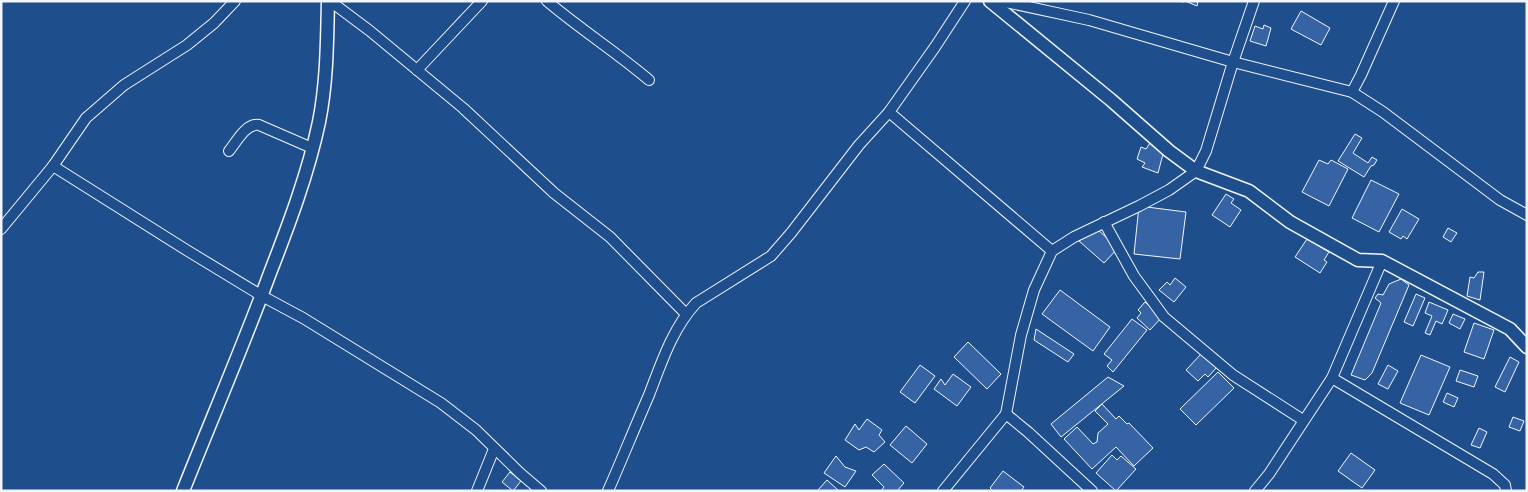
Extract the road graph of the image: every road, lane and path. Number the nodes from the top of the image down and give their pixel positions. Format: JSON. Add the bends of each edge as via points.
{"nodes":[{"id":1,"x":235,"y":1,"type":"edge"},
{"id":2,"x":329,"y":1,"type":"edge"},
{"id":3,"x":482,"y":1,"type":"edge"},
{"id":4,"x":547,"y":1,"type":"edge"},
{"id":5,"x":965,"y":1,"type":"edge"},
{"id":6,"x":990,"y":1,"type":"edge"},
{"id":7,"x":1001,"y":1,"type":"edge"},
{"id":8,"x":1254,"y":1,"type":"edge"},
{"id":9,"x":1394,"y":1,"type":"edge"},
{"id":10,"x":1233,"y":62,"type":"junction"},
{"id":11,"x":417,"y":70,"type":"junction"},
{"id":12,"x":649,"y":80,"type":"dead end"},
{"id":13,"x":1352,"y":92,"type":"junction"},
{"id":14,"x":888,"y":112,"type":"junction"},
{"id":15,"x":312,"y":148,"type":"junction"},
{"id":16,"x":229,"y":151,"type":"dead end"},
{"id":17,"x":52,"y":166,"type":"junction"},
{"id":18,"x":1196,"y":171,"type":"junction"},
{"id":19,"x":1527,"y":215,"type":"edge"},
{"id":20,"x":1104,"y":222,"type":"junction"},
{"id":21,"x":1,"y":229,"type":"edge"},
{"id":22,"x":1052,"y":251,"type":"junction"},
{"id":23,"x":1382,"y":261,"type":"junction"},
{"id":24,"x":262,"y":296,"type":"junction"},
{"id":25,"x":686,"y":314,"type":"junction"},
{"id":26,"x":1527,"y":347,"type":"edge"},
{"id":27,"x":1332,"y":378,"type":"junction"},
{"id":28,"x":1006,"y":414,"type":"junction"},
{"id":29,"x":1304,"y":420,"type":"junction"},
{"id":30,"x":494,"y":450,"type":"junction"},
{"id":31,"x":182,"y":491,"type":"edge"},
{"id":32,"x":477,"y":491,"type":"edge"},
{"id":33,"x":541,"y":491,"type":"edge"},
{"id":34,"x":608,"y":491,"type":"edge"},
{"id":35,"x":942,"y":491,"type":"edge"},
{"id":36,"x":1092,"y":491,"type":"edge"},
{"id":37,"x":1255,"y":491,"type":"edge"},
{"id":38,"x":1506,"y":491,"type":"edge"}],
"edges":[{"from":1,"to":17,"type":"street","via":[[187,45],[124,85],[86,118]]},
{"from":2,"to":11,"type":"street"},
{"from":2,"to":15,"type":"street","via":[[327,71]]},
{"from":3,"to":11,"type":"street"},
{"from":4,"to":12,"type":"street"},
{"from":5,"to":14,"type":"street"},
{"from":6,"to":18,"type":"street"},
{"from":7,"to":10,"type":"street","via":[[1089,20]]},
{"from":8,"to":10,"type":"street"},
{"from":9,"to":13,"type":"street"},
{"from":10,"to":13,"type":"street"},
{"from":10,"to":18,"type":"street","via":[[1206,152]]},
{"from":11,"to":25,"type":"street","via":[[554,193],[610,237]]},
{"from":13,"to":19,"type":"street","via":[[1500,200]]},
{"from":14,"to":22,"type":"street"},
{"from":14,"to":25,"type":"street","via":[[771,256],[696,303]]},
{"from":15,"to":16,"type":"street","via":[[254,124]]},
{"from":15,"to":24,"type":"street"},
{"from":17,"to":21,"type":"street"},
{"from":17,"to":24,"type":"street"},
{"from":18,"to":20,"type":"street","via":[[1169,190]]},
{"from":18,"to":23,"type":"street","via":[[1249,191],[1290,222],[1358,260]]},
{"from":20,"to":22,"type":"street"},
{"from":20,"to":29,"type":"street","via":[[1134,276],[1164,317],[1233,375]]},
{"from":22,"to":28,"type":"street","via":[[1034,290],[1021,335]]},
{"from":23,"to":26,"type":"street","via":[[1510,329]]},
{"from":23,"to":27,"type":"street"},
{"from":24,"to":30,"type":"street","via":[[441,404],[476,430]]},
{"from":24,"to":31,"type":"street"},
{"from":25,"to":34,"type":"street"},
{"from":27,"to":29,"type":"street"},
{"from":27,"to":38,"type":"street","via":[[1493,474],[1505,485]]},
{"from":28,"to":35,"type":"street"},
{"from":28,"to":36,"type":"street"},
{"from":29,"to":37,"type":"street"},
{"from":30,"to":32,"type":"street"},
{"from":30,"to":33,"type":"street"}]}
